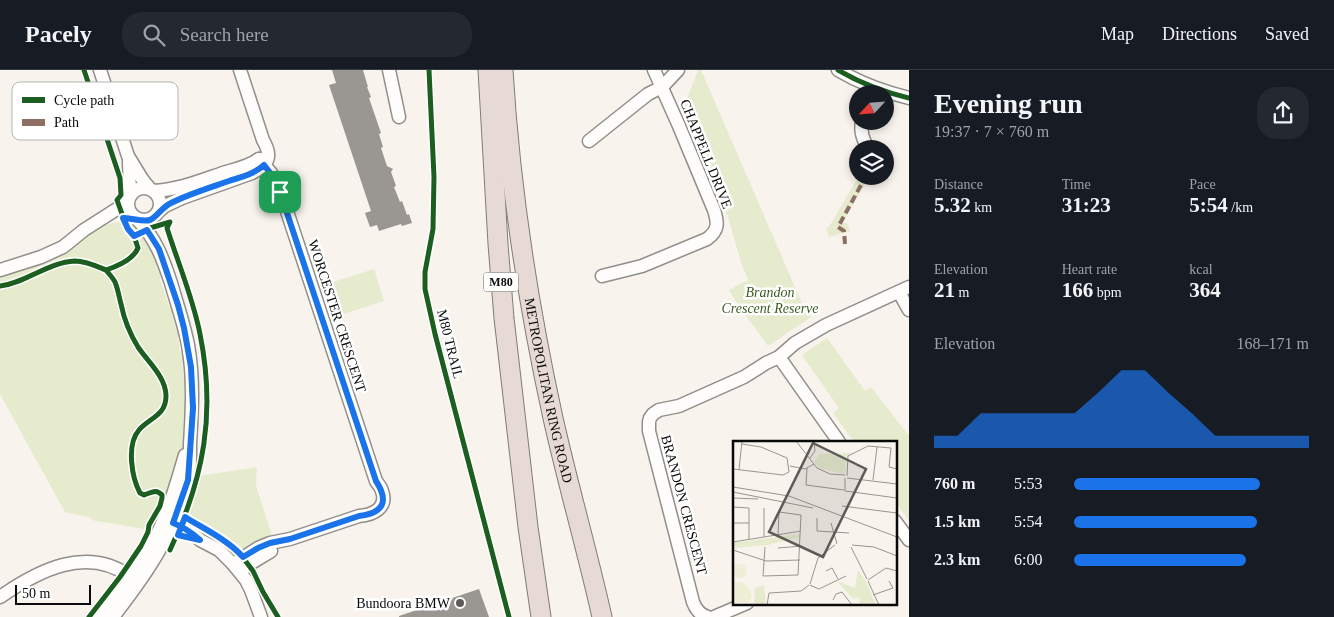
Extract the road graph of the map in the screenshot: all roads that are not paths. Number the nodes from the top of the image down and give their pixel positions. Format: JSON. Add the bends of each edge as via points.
{"nodes":[{"id":1,"x":100,"y":70,"type":"edge"},
{"id":2,"x":240,"y":70,"type":"edge"},
{"id":3,"x":389,"y":70,"type":"edge"},
{"id":4,"x":488,"y":70,"type":"edge"},
{"id":5,"x":503,"y":70,"type":"edge"},
{"id":6,"x":678,"y":70,"type":"edge"},
{"id":7,"x":838,"y":70,"type":"edge"},
{"id":8,"x":658,"y":72,"type":"edge"},
{"id":9,"x":104,"y":82,"type":"edge"},
{"id":10,"x":864,"y":85,"type":"edge"},
{"id":11,"x":662,"y":87,"type":"junction"},
{"id":12,"x":894,"y":95,"type":"edge"},
{"id":13,"x":909,"y":98,"type":"edge"},
{"id":14,"x":399,"y":117,"type":"dead end"},
{"id":15,"x":123,"y":140,"type":"edge"},
{"id":16,"x":589,"y":141,"type":"dead end"},
{"id":17,"x":128,"y":156,"type":"junction"},
{"id":18,"x":261,"y":162,"type":"junction"},
{"id":19,"x":151,"y":190,"type":"junction"},
{"id":20,"x":130,"y":197,"type":"junction"},
{"id":21,"x":158,"y":212,"type":"junction"},
{"id":22,"x":137,"y":219,"type":"junction"},
{"id":23,"x":100,"y":220,"type":"junction"},
{"id":24,"x":159,"y":249,"type":"junction"},
{"id":25,"x":0,"y":270,"type":"edge"},
{"id":26,"x":602,"y":276,"type":"dead end"},
{"id":27,"x":904,"y":290,"type":"edge"},
{"id":28,"x":909,"y":310,"type":"edge"},
{"id":29,"x":779,"y":357,"type":"junction"},
{"id":30,"x":838,"y":441,"type":"edge"},
{"id":31,"x":896,"y":523,"type":"edge"},
{"id":32,"x":167,"y":526,"type":"junction"},
{"id":33,"x":902,"y":536,"type":"edge"},
{"id":34,"x":237,"y":568,"type":"junction"},
{"id":35,"x":131,"y":577,"type":"junction"},
{"id":36,"x":0,"y":596,"type":"edge"},
{"id":37,"x":744,"y":604,"type":"edge"},
{"id":38,"x":100,"y":617,"type":"edge"},
{"id":39,"x":113,"y":617,"type":"edge"},
{"id":40,"x":261,"y":617,"type":"edge"},
{"id":41,"x":541,"y":617,"type":"edge"},
{"id":42,"x":602,"y":617,"type":"edge"},
{"id":43,"x":707,"y":617,"type":"edge"}],
"edges":[{"from":1,"to":9,"type":"street"},
{"from":2,"to":18,"type":"street","via":[[263,140]]},
{"from":3,"to":14,"type":"street"},
{"from":4,"to":41,"type":"highway","name":"METROPOLITAN RING ROAD","number":"M80","via":[[504,318]]},
{"from":5,"to":42,"type":"highway","name":"METROPOLITAN RING ROAD","number":"M80","via":[[518,223],[533,319],[555,426]]},
{"from":6,"to":11,"type":"street"},
{"from":7,"to":10,"type":"street"},
{"from":8,"to":11,"type":"street","name":"CHAPPELL DRIVE"},
{"from":11,"to":16,"type":"street","via":[[648,94]]},
{"from":11,"to":26,"type":"street","name":"CHAPPELL DRIVE","via":[[714,210],[715,232],[707,239],[642,266]]},
{"from":12,"to":13,"type":"street"},
{"from":15,"to":17,"type":"street"},
{"from":17,"to":19,"type":"street"},
{"from":17,"to":20,"type":"street"},
{"from":18,"to":19,"type":"street","via":[[192,184]]},
{"from":18,"to":21,"type":"street","via":[[252,173],[176,200]]},
{"from":18,"to":34,"type":"street","name":"WORCESTER CRESCENT","via":[[280,192],[376,481],[377,496],[368,511],[359,516],[290,539]]},
{"from":19,"to":20,"type":"street","via":[[137,190]]},
{"from":19,"to":21,"type":"street","via":[[160,202]]},
{"from":20,"to":22,"type":"street","via":[[130,212]]},
{"from":20,"to":23,"type":"street","via":[[120,208]]},
{"from":21,"to":22,"type":"street","via":[[147,220]]},
{"from":21,"to":24,"type":"street"},
{"from":22,"to":23,"type":"street"},
{"from":22,"to":24,"type":"street"},
{"from":23,"to":25,"type":"street","via":[[52,253]]},
{"from":24,"to":32,"type":"street","via":[[188,347],[192,388],[188,480]]},
{"from":27,"to":28,"type":"street"},
{"from":27,"to":29,"type":"street","via":[[826,325]]},
{"from":29,"to":30,"type":"street"},
{"from":29,"to":43,"type":"street","name":"BRANDON CRESCENT","via":[[684,404],[658,410],[649,422],[650,437],[693,602],[697,610]]},
{"from":31,"to":33,"type":"street"},
{"from":32,"to":34,"type":"street","via":[[190,531],[219,550]]},
{"from":32,"to":35,"type":"street"},
{"from":32,"to":39,"type":"street","via":[[148,570]]},
{"from":34,"to":40,"type":"street","via":[[251,590]]},
{"from":35,"to":36,"type":"street","via":[[116,567],[97,562],[67,564],[40,572]]},
{"from":35,"to":38,"type":"street"},
{"from":37,"to":43,"type":"street","name":"BRANDON CRESCENT"}]}
